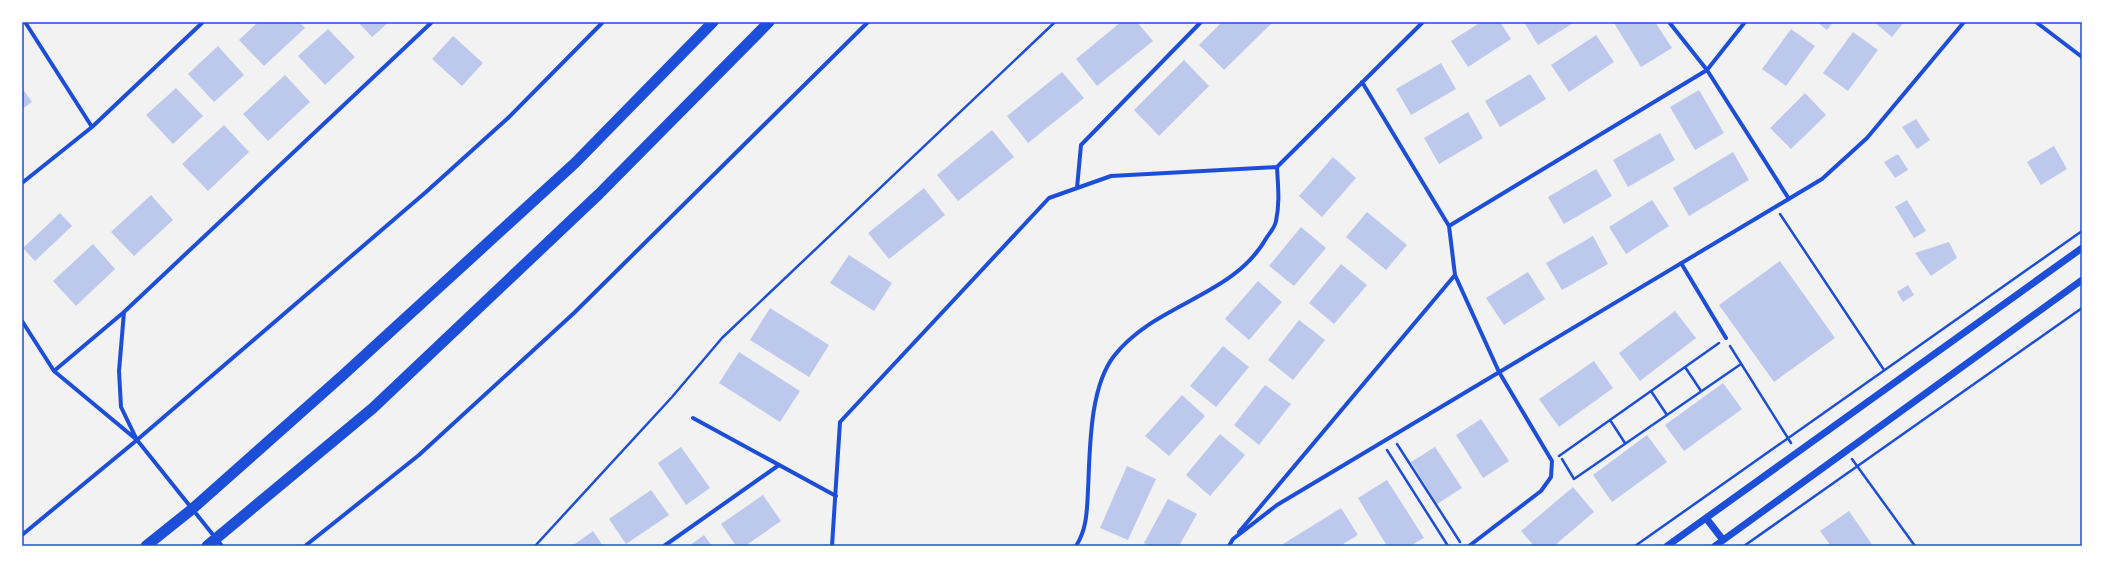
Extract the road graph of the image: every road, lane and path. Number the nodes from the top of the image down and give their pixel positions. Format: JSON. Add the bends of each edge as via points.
{"nodes":[{"id":1,"x":25,"y":22,"type":"edge"},
{"id":2,"x":203,"y":22,"type":"edge"},
{"id":3,"x":432,"y":22,"type":"edge"},
{"id":4,"x":603,"y":22,"type":"edge"},
{"id":5,"x":713,"y":22,"type":"edge"},
{"id":6,"x":769,"y":22,"type":"edge"},
{"id":7,"x":868,"y":22,"type":"edge"},
{"id":8,"x":1055,"y":22,"type":"edge"},
{"id":9,"x":1201,"y":22,"type":"edge"},
{"id":10,"x":1423,"y":22,"type":"edge"},
{"id":11,"x":1670,"y":22,"type":"edge"},
{"id":12,"x":1745,"y":22,"type":"edge"},
{"id":13,"x":1964,"y":22,"type":"edge"},
{"id":14,"x":2036,"y":22,"type":"edge"},
{"id":15,"x":2082,"y":57,"type":"edge"},
{"id":16,"x":1707,"y":70,"type":"junction"},
{"id":17,"x":1362,"y":82,"type":"junction"},
{"id":18,"x":92,"y":127,"type":"junction"},
{"id":19,"x":1276,"y":167,"type":"junction"},
{"id":20,"x":22,"y":183,"type":"edge"},
{"id":21,"x":1077,"y":188,"type":"junction"},
{"id":22,"x":1789,"y":199,"type":"junction"},
{"id":23,"x":1775,"y":206,"type":"junction"},
{"id":24,"x":1450,"y":226,"type":"junction"},
{"id":25,"x":2082,"y":231,"type":"edge"},
{"id":26,"x":2082,"y":248,"type":"edge"},
{"id":27,"x":1681,"y":263,"type":"junction"},
{"id":28,"x":1455,"y":275,"type":"junction"},
{"id":29,"x":2082,"y":280,"type":"edge"},
{"id":30,"x":2082,"y":308,"type":"edge"},
{"id":31,"x":124,"y":312,"type":"junction"},
{"id":32,"x":22,"y":322,"type":"edge"},
{"id":33,"x":1726,"y":338,"type":"junction"},
{"id":34,"x":1741,"y":364,"type":"junction"},
{"id":35,"x":1685,"y":367,"type":"junction"},
{"id":36,"x":1884,"y":370,"type":"junction"},
{"id":37,"x":54,"y":371,"type":"junction"},
{"id":38,"x":1499,"y":372,"type":"junction"},
{"id":39,"x":1651,"y":391,"type":"junction"},
{"id":40,"x":1701,"y":391,"type":"junction"},
{"id":41,"x":1667,"y":415,"type":"junction"},
{"id":42,"x":693,"y":418,"type":"dead end"},
{"id":43,"x":1610,"y":420,"type":"junction"},
{"id":44,"x":1392,"y":436,"type":"junction"},
{"id":45,"x":1788,"y":438,"type":"junction"},
{"id":46,"x":137,"y":440,"type":"junction"},
{"id":47,"x":1382,"y":442,"type":"junction"},
{"id":48,"x":1625,"y":443,"type":"junction"},
{"id":49,"x":1846,"y":451,"type":"junction"},
{"id":50,"x":1797,"y":454,"type":"junction"},
{"id":51,"x":1560,"y":455,"type":"junction"},
{"id":52,"x":1552,"y":461,"type":"junction"},
{"id":53,"x":780,"y":465,"type":"junction"},
{"id":54,"x":1857,"y":466,"type":"junction"},
{"id":55,"x":836,"y":496,"type":"junction"},
{"id":56,"x":191,"y":510,"type":"junction"},
{"id":57,"x":1706,"y":518,"type":"junction"},
{"id":58,"x":22,"y":535,"type":"edge"},
{"id":59,"x":1233,"y":539,"type":"junction"},
{"id":60,"x":1723,"y":540,"type":"junction"},
{"id":61,"x":219,"y":542,"type":"edge"},
{"id":62,"x":1749,"y":543,"type":"junction"},
{"id":63,"x":146,"y":546,"type":"edge"},
{"id":64,"x":207,"y":546,"type":"edge"},
{"id":65,"x":306,"y":546,"type":"edge"},
{"id":66,"x":535,"y":546,"type":"edge"},
{"id":67,"x":664,"y":546,"type":"edge"},
{"id":68,"x":832,"y":546,"type":"edge"},
{"id":69,"x":1076,"y":546,"type":"edge"},
{"id":70,"x":1229,"y":546,"type":"edge"},
{"id":71,"x":1448,"y":546,"type":"edge"},
{"id":72,"x":1462,"y":546,"type":"edge"},
{"id":73,"x":1469,"y":546,"type":"edge"},
{"id":74,"x":1635,"y":546,"type":"edge"},
{"id":75,"x":1667,"y":546,"type":"edge"},
{"id":76,"x":1714,"y":546,"type":"edge"},
{"id":77,"x":1744,"y":546,"type":"edge"},
{"id":78,"x":1751,"y":546,"type":"edge"},
{"id":79,"x":1915,"y":546,"type":"edge"}],
"edges":[{"from":1,"to":18,"type":"street"},
{"from":2,"to":18,"type":"street"},
{"from":3,"to":31,"type":"street"},
{"from":4,"to":46,"type":"street","via":[[508,118],[426,192]]},
{"from":5,"to":56,"type":"highway","via":[[575,163]]},
{"from":6,"to":61,"type":"highway","via":[[599,194],[373,408]]},
{"from":7,"to":65,"type":"street","via":[[574,313],[419,455]]},
{"from":8,"to":66,"type":"path","via":[[722,338],[672,397]]},
{"from":9,"to":21,"type":"street","via":[[1082,145]]},
{"from":10,"to":17,"type":"street"},
{"from":11,"to":16,"type":"street"},
{"from":12,"to":16,"type":"street"},
{"from":13,"to":22,"type":"street","via":[[1867,138],[1822,179]]},
{"from":14,"to":15,"type":"street"},
{"from":16,"to":22,"type":"street"},
{"from":16,"to":24,"type":"street"},
{"from":17,"to":19,"type":"street"},
{"from":17,"to":24,"type":"street"},
{"from":18,"to":20,"type":"street"},
{"from":19,"to":21,"type":"street","via":[[1111,176]]},
{"from":19,"to":69,"type":"street","via":[[1279,197],[1276,223],[1246,266],[1129,338],[1113,357],[1104,374],[1091,429],[1086,523]]},
{"from":21,"to":55,"type":"street","via":[[1049,198],[840,422]]},
{"from":22,"to":23,"type":"street"},
{"from":23,"to":27,"type":"street"},
{"from":23,"to":36,"type":"path"},
{"from":24,"to":28,"type":"street"},
{"from":25,"to":36,"type":"path"},
{"from":26,"to":50,"type":"street"},
{"from":27,"to":33,"type":"street"},
{"from":27,"to":38,"type":"street"},
{"from":28,"to":38,"type":"street"},
{"from":28,"to":59,"type":"street"},
{"from":29,"to":49,"type":"street"},
{"from":30,"to":54,"type":"path"},
{"from":31,"to":37,"type":"street"},
{"from":31,"to":46,"type":"street","via":[[119,371],[121,407]]},
{"from":32,"to":37,"type":"street"},
{"from":33,"to":34,"type":"path"},
{"from":33,"to":35,"type":"path"},
{"from":34,"to":40,"type":"path"},
{"from":34,"to":45,"type":"path"},
{"from":35,"to":39,"type":"path"},
{"from":35,"to":40,"type":"path"},
{"from":36,"to":45,"type":"path"},
{"from":37,"to":46,"type":"street"},
{"from":38,"to":44,"type":"street"},
{"from":38,"to":52,"type":"street"},
{"from":39,"to":41,"type":"path"},
{"from":39,"to":43,"type":"path"},
{"from":40,"to":41,"type":"path"},
{"from":41,"to":48,"type":"path"},
{"from":42,"to":53,"type":"street"},
{"from":43,"to":48,"type":"path"},
{"from":43,"to":51,"type":"path"},
{"from":44,"to":47,"type":"street"},
{"from":44,"to":72,"type":"path"},
{"from":45,"to":50,"type":"path"},
{"from":45,"to":74,"type":"path"},
{"from":46,"to":56,"type":"street"},
{"from":46,"to":58,"type":"street"},
{"from":47,"to":59,"type":"street","via":[[1277,505]]},
{"from":47,"to":71,"type":"path"},
{"from":48,"to":51,"type":"path","via":[[1574,479]]},
{"from":49,"to":54,"type":"path"},
{"from":49,"to":60,"type":"street"},
{"from":50,"to":57,"type":"street"},
{"from":51,"to":52,"type":"path"},
{"from":52,"to":73,"type":"street","via":[[1551,477],[1541,491]]},
{"from":53,"to":55,"type":"street"},
{"from":53,"to":67,"type":"street"},
{"from":54,"to":62,"type":"path"},
{"from":54,"to":79,"type":"path"},
{"from":55,"to":68,"type":"street"},
{"from":56,"to":61,"type":"street"},
{"from":56,"to":63,"type":"highway"},
{"from":57,"to":60,"type":"street"},
{"from":57,"to":75,"type":"street"},
{"from":59,"to":70,"type":"street"},
{"from":60,"to":76,"type":"street"},
{"from":61,"to":64,"type":"highway"},
{"from":62,"to":77,"type":"path"},
{"from":62,"to":78,"type":"path"}]}
